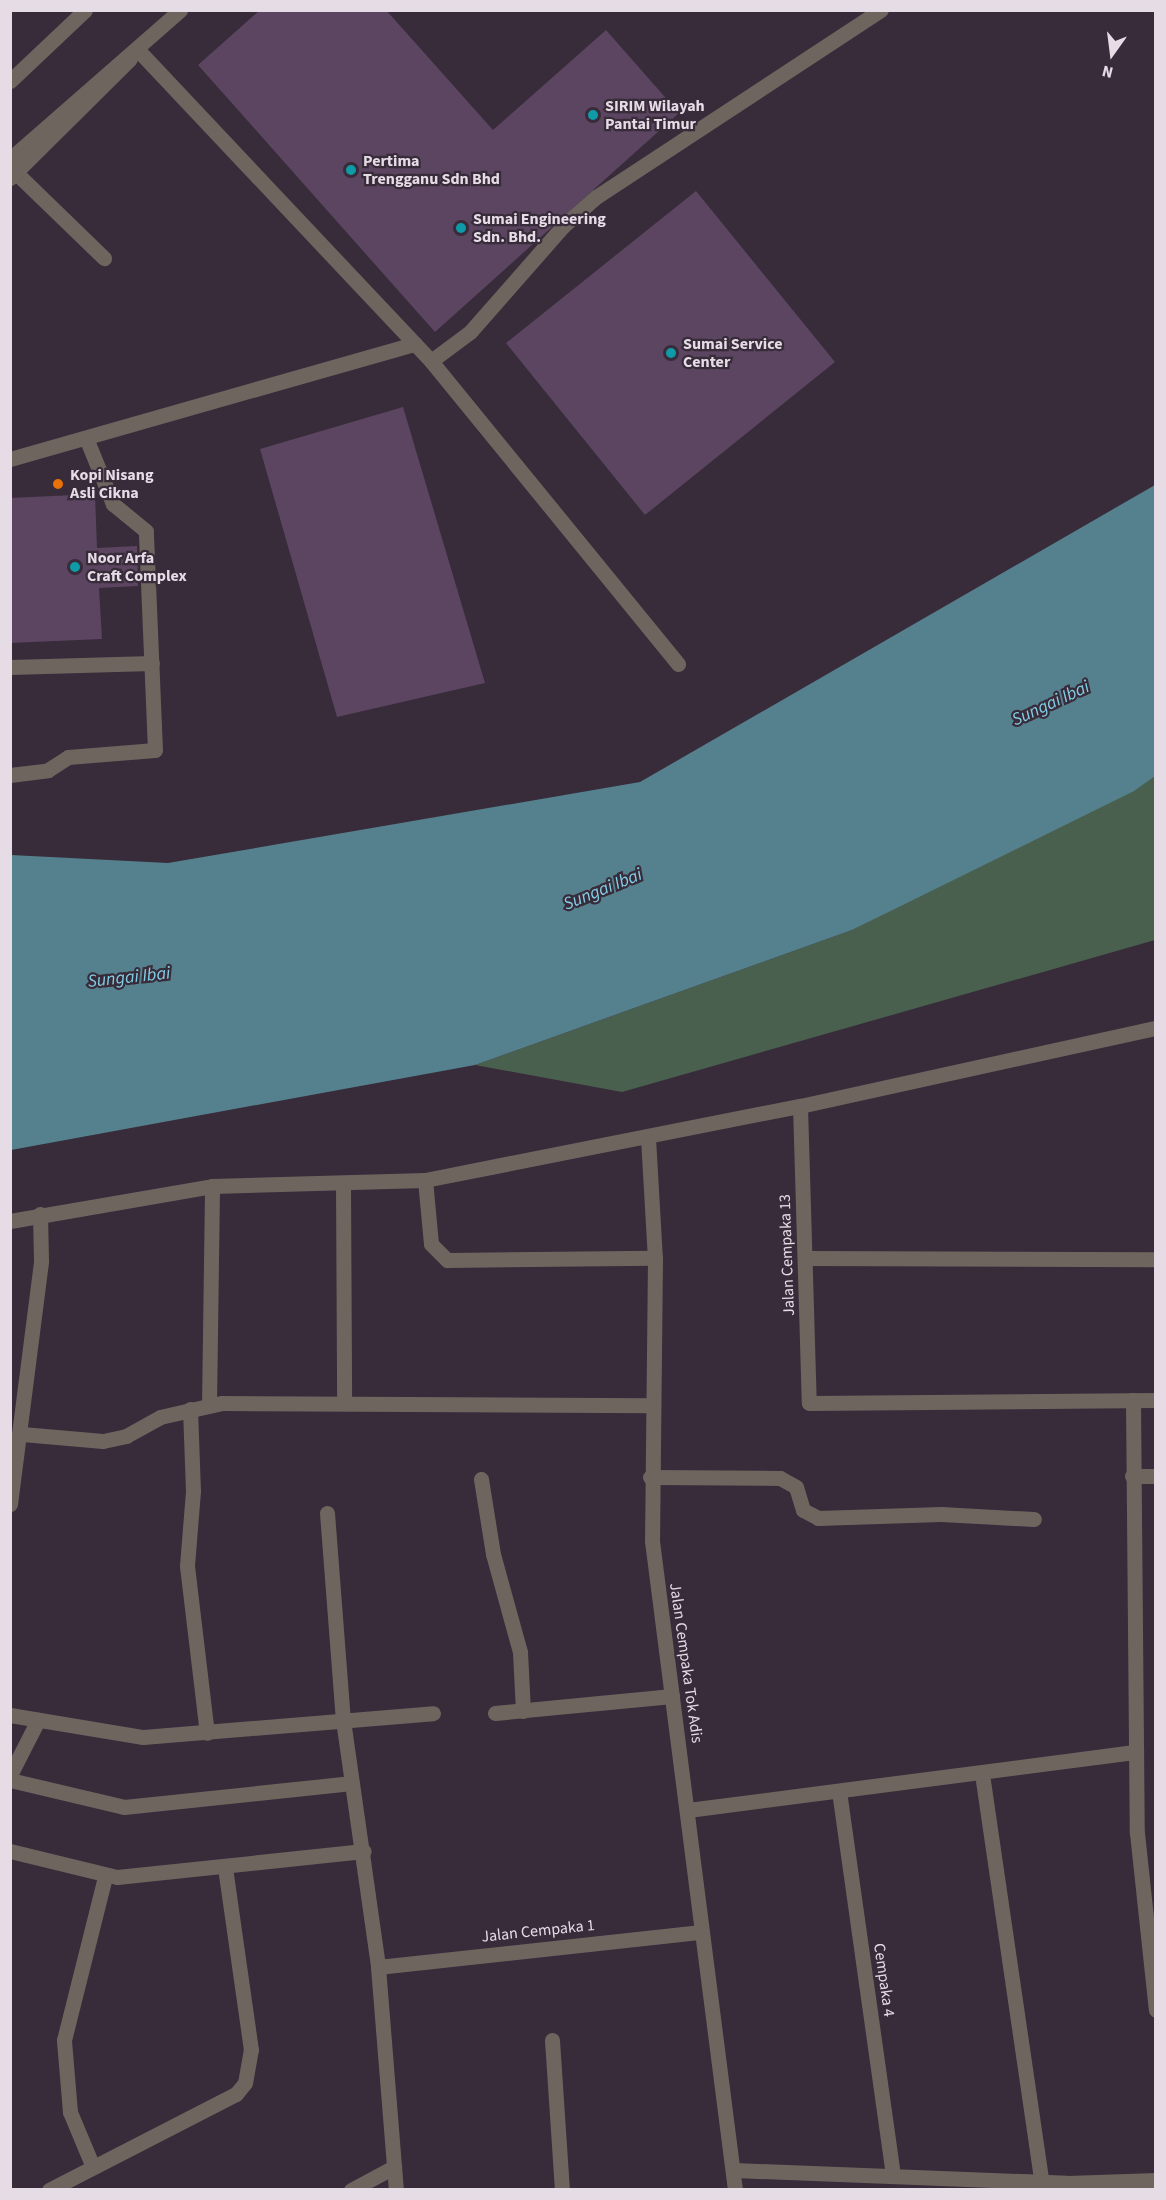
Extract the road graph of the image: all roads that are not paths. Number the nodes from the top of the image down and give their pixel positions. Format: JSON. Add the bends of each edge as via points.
{"nodes":[{"id":1,"x":86,"y":10,"type":"edge"},
{"id":2,"x":180,"y":10,"type":"edge"},
{"id":3,"x":880,"y":10,"type":"edge"},
{"id":4,"x":138,"y":49,"type":"junction"},
{"id":5,"x":10,"y":81,"type":"edge"},
{"id":6,"x":12,"y":169,"type":"edge"},
{"id":7,"x":104,"y":258,"type":"dead end"},
{"id":8,"x":415,"y":344,"type":"junction"},
{"id":9,"x":431,"y":361,"type":"junction"},
{"id":10,"x":86,"y":438,"type":"junction"},
{"id":11,"x":10,"y":459,"type":"edge"},
{"id":12,"x":152,"y":663,"type":"junction"},
{"id":13,"x":678,"y":664,"type":"dead end"},
{"id":14,"x":10,"y":667,"type":"edge"},
{"id":15,"x":10,"y":775,"type":"edge"},
{"id":16,"x":1155,"y":1028,"type":"edge"},
{"id":17,"x":800,"y":1106,"type":"junction"},
{"id":18,"x":648,"y":1138,"type":"junction"},
{"id":19,"x":425,"y":1180,"type":"junction"},
{"id":20,"x":343,"y":1183,"type":"junction"},
{"id":21,"x":212,"y":1186,"type":"junction"},
{"id":22,"x":40,"y":1214,"type":"junction"},
{"id":23,"x":10,"y":1221,"type":"edge"},
{"id":24,"x":655,"y":1258,"type":"junction"},
{"id":25,"x":806,"y":1258,"type":"junction"},
{"id":26,"x":1155,"y":1259,"type":"edge"},
{"id":27,"x":1133,"y":1400,"type":"junction"},
{"id":28,"x":1155,"y":1400,"type":"edge"},
{"id":29,"x":344,"y":1403,"type":"junction"},
{"id":30,"x":209,"y":1405,"type":"junction"},
{"id":31,"x":651,"y":1405,"type":"junction"},
{"id":32,"x":190,"y":1409,"type":"junction"},
{"id":33,"x":21,"y":1434,"type":"junction"},
{"id":34,"x":1132,"y":1476,"type":"junction"},
{"id":35,"x":1155,"y":1476,"type":"edge"},
{"id":36,"x":650,"y":1477,"type":"junction"},
{"id":37,"x":481,"y":1479,"type":"dead end"},
{"id":38,"x":10,"y":1504,"type":"edge"},
{"id":39,"x":327,"y":1513,"type":"dead end"},
{"id":40,"x":1034,"y":1519,"type":"dead end"},
{"id":41,"x":672,"y":1696,"type":"junction"},
{"id":42,"x":523,"y":1711,"type":"junction"},
{"id":43,"x":433,"y":1713,"type":"dead end"},
{"id":44,"x":495,"y":1713,"type":"dead end"},
{"id":45,"x":10,"y":1715,"type":"edge"},
{"id":46,"x":38,"y":1720,"type":"junction"},
{"id":47,"x":343,"y":1720,"type":"junction"},
{"id":48,"x":207,"y":1733,"type":"junction"},
{"id":49,"x":1136,"y":1752,"type":"junction"},
{"id":50,"x":10,"y":1774,"type":"edge"},
{"id":51,"x":982,"y":1774,"type":"junction"},
{"id":52,"x":10,"y":1780,"type":"edge"},
{"id":53,"x":352,"y":1784,"type":"junction"},
{"id":54,"x":839,"y":1791,"type":"junction"},
{"id":55,"x":688,"y":1810,"type":"junction"},
{"id":56,"x":10,"y":1851,"type":"edge"},
{"id":57,"x":364,"y":1851,"type":"junction"},
{"id":58,"x":225,"y":1868,"type":"junction"},
{"id":59,"x":105,"y":1877,"type":"junction"},
{"id":60,"x":1149,"y":1884,"type":"edge"},
{"id":61,"x":701,"y":1932,"type":"junction"},
{"id":62,"x":378,"y":1967,"type":"junction"},
{"id":63,"x":1155,"y":2010,"type":"edge"},
{"id":64,"x":552,"y":2040,"type":"dead end"},
{"id":65,"x":93,"y":2167,"type":"junction"},
{"id":66,"x":394,"y":2167,"type":"junction"},
{"id":67,"x":734,"y":2170,"type":"junction"},
{"id":68,"x":893,"y":2174,"type":"junction"},
{"id":69,"x":1041,"y":2180,"type":"junction"},
{"id":70,"x":1155,"y":2180,"type":"edge"},
{"id":71,"x":50,"y":2190,"type":"edge"},
{"id":72,"x":351,"y":2190,"type":"edge"},
{"id":73,"x":396,"y":2190,"type":"edge"},
{"id":74,"x":562,"y":2190,"type":"edge"},
{"id":75,"x":735,"y":2190,"type":"edge"}],
"edges":[{"from":1,"to":5,"type":"street"},
{"from":2,"to":4,"type":"street"},
{"from":3,"to":9,"type":"street","via":[[596,197],[563,226],[470,332]]},
{"from":4,"to":6,"type":"street","via":[[116,78]]},
{"from":4,"to":8,"type":"street"},
{"from":6,"to":7,"type":"street"},
{"from":8,"to":9,"type":"street"},
{"from":8,"to":10,"type":"street"},
{"from":9,"to":13,"type":"street"},
{"from":10,"to":11,"type":"street"},
{"from":10,"to":12,"type":"street","via":[[113,504],[146,531]]},
{"from":12,"to":14,"type":"street"},
{"from":12,"to":15,"type":"street","via":[[155,750],[68,757],[48,770]]},
{"from":16,"to":17,"type":"street"},
{"from":17,"to":18,"type":"street"},
{"from":17,"to":25,"type":"street","name":"Jalan Cempaka 13"},
{"from":18,"to":19,"type":"street"},
{"from":18,"to":24,"type":"street","name":"Jalan Cempaka Tok Adis"},
{"from":19,"to":20,"type":"street","via":[[382,1185]]},
{"from":19,"to":24,"type":"street","via":[[431,1244],[447,1260]]},
{"from":20,"to":21,"type":"street"},
{"from":20,"to":29,"type":"street"},
{"from":21,"to":22,"type":"street"},
{"from":21,"to":30,"type":"street"},
{"from":22,"to":23,"type":"street"},
{"from":22,"to":33,"type":"street","via":[[41,1261]]},
{"from":24,"to":31,"type":"street","name":"Jalan Cempaka Tok Adis"},
{"from":25,"to":26,"type":"street"},
{"from":25,"to":27,"type":"street","name":"Jalan Cempaka 13","via":[[809,1403]]},
{"from":27,"to":28,"type":"street"},
{"from":27,"to":34,"type":"street"},
{"from":29,"to":30,"type":"street"},
{"from":29,"to":31,"type":"street"},
{"from":30,"to":32,"type":"street"},
{"from":31,"to":36,"type":"street","name":"Jalan Cempaka Tok Adis"},
{"from":32,"to":33,"type":"street","via":[[103,1441]]},
{"from":32,"to":48,"type":"street","via":[[193,1491],[188,1566]]},
{"from":33,"to":38,"type":"street"},
{"from":34,"to":35,"type":"street"},
{"from":34,"to":49,"type":"street"},
{"from":36,"to":40,"type":"street","via":[[780,1478],[796,1487],[803,1510],[818,1518],[941,1514]]},
{"from":36,"to":41,"type":"street","name":"Jalan Cempaka Tok Adis","via":[[652,1541]]},
{"from":37,"to":42,"type":"street","via":[[493,1554],[520,1652]]},
{"from":39,"to":47,"type":"street"},
{"from":41,"to":42,"type":"street"},
{"from":41,"to":55,"type":"street","name":"Jalan Cempaka Tok Adis"},
{"from":42,"to":44,"type":"street"},
{"from":43,"to":47,"type":"street"},
{"from":45,"to":46,"type":"street"},
{"from":46,"to":48,"type":"street","via":[[143,1737]]},
{"from":46,"to":50,"type":"street"},
{"from":47,"to":48,"type":"street"},
{"from":47,"to":53,"type":"street"},
{"from":49,"to":51,"type":"street"},
{"from":49,"to":60,"type":"street"},
{"from":51,"to":54,"type":"street"},
{"from":51,"to":69,"type":"street"},
{"from":52,"to":53,"type":"street","via":[[124,1807]]},
{"from":53,"to":57,"type":"street"},
{"from":54,"to":55,"type":"street"},
{"from":54,"to":68,"type":"street","name":"Cempaka 4"},
{"from":55,"to":61,"type":"street","name":"Jalan Cempaka Tok Adis"},
{"from":56,"to":59,"type":"street"},
{"from":57,"to":58,"type":"street"},
{"from":57,"to":62,"type":"street"},
{"from":58,"to":59,"type":"street"},
{"from":58,"to":65,"type":"street","via":[[251,2050],[245,2083],[236,2094]]},
{"from":59,"to":65,"type":"street","via":[[64,2040],[70,2112]]},
{"from":60,"to":63,"type":"street"},
{"from":61,"to":62,"type":"street","name":"Jalan Cempaka 1"},
{"from":61,"to":67,"type":"street","name":"Jalan Cempaka Tok Adis"},
{"from":62,"to":66,"type":"street"},
{"from":64,"to":74,"type":"street"},
{"from":65,"to":71,"type":"street"},
{"from":66,"to":72,"type":"street"},
{"from":66,"to":73,"type":"street"},
{"from":67,"to":68,"type":"street"},
{"from":67,"to":75,"type":"street","name":"Jalan Cempaka Tok Adis"},
{"from":68,"to":69,"type":"street"},
{"from":69,"to":70,"type":"street"}]}
